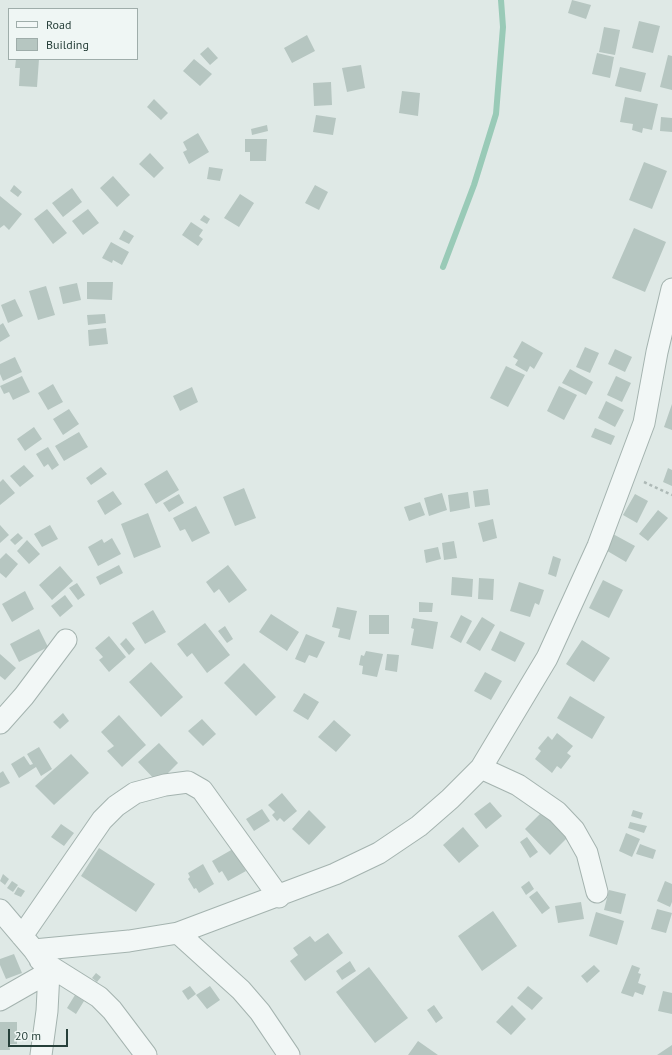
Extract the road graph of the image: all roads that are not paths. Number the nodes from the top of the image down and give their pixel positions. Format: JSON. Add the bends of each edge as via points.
{"nodes":[{"id":1,"x":672,"y":289,"type":"edge"},
{"id":2,"x":66,"y":640,"type":"dead end"},
{"id":3,"x":0,"y":723,"type":"edge"},
{"id":4,"x":481,"y":768,"type":"junction"},
{"id":5,"x":597,"y":892,"type":"dead end"},
{"id":6,"x":279,"y":897,"type":"junction"},
{"id":7,"x":0,"y":910,"type":"edge"},
{"id":8,"x":178,"y":933,"type":"junction"},
{"id":9,"x":36,"y":954,"type":"junction"},
{"id":10,"x":0,"y":1000,"type":"edge"},
{"id":11,"x":41,"y":1055,"type":"edge"},
{"id":12,"x":146,"y":1055,"type":"edge"},
{"id":13,"x":289,"y":1055,"type":"edge"}],
"edges":[{"from":1,"to":4,"type":"street","via":[[644,423],[598,546],[547,658]]},
{"from":2,"to":3,"type":"street"},
{"from":4,"to":5,"type":"street","via":[[518,785],[557,812],[574,830],[587,853]]},
{"from":4,"to":6,"type":"street","via":[[419,826],[379,853]]},
{"from":6,"to":8,"type":"street"},
{"from":6,"to":9,"type":"street","via":[[202,790],[188,782],[164,785],[135,794],[116,806],[102,820]]},
{"from":7,"to":9,"type":"street"},
{"from":8,"to":9,"type":"street"},
{"from":8,"to":13,"type":"street","via":[[241,990],[260,1012]]},
{"from":9,"to":10,"type":"street"},
{"from":9,"to":11,"type":"street","via":[[47,1011]]},
{"from":9,"to":12,"type":"street","via":[[99,997]]}]}
